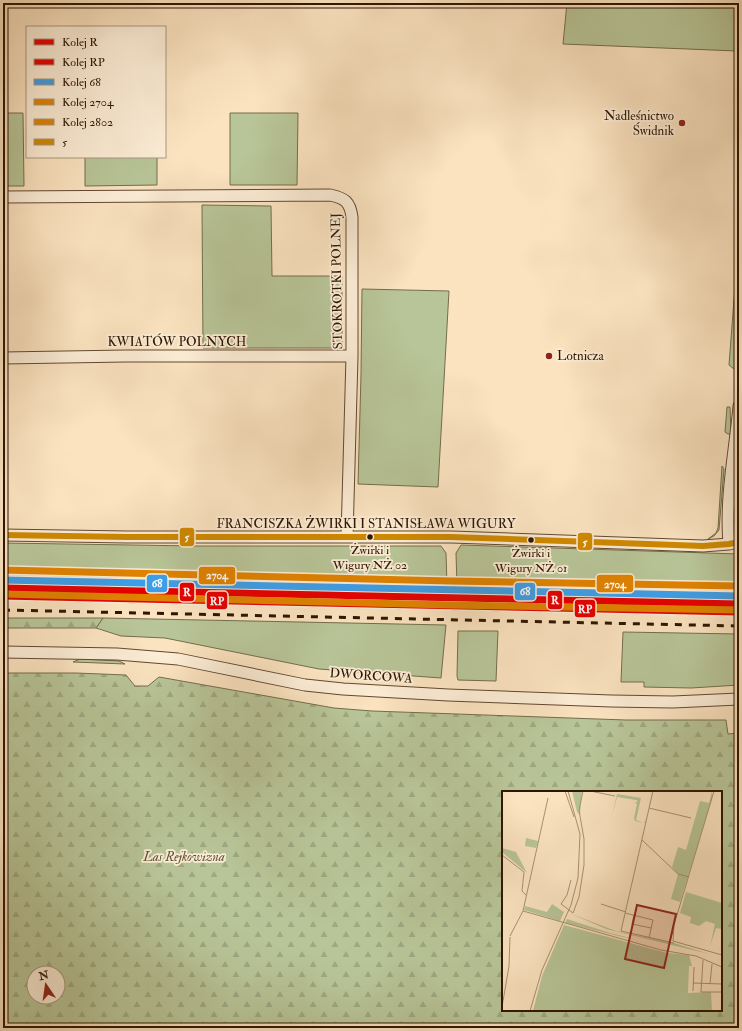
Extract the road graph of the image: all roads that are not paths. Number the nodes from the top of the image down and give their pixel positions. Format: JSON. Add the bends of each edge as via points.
{"nodes":[{"id":1,"x":3,"y":197,"type":"edge"},
{"id":2,"x":352,"y":356,"type":"junction"},
{"id":3,"x":3,"y":358,"type":"edge"},
{"id":4,"x":739,"y":406,"type":"edge"},
{"id":5,"x":3,"y":535,"type":"edge"},
{"id":6,"x":347,"y":537,"type":"junction"},
{"id":7,"x":736,"y":544,"type":"edge"},
{"id":8,"x":3,"y":652,"type":"edge"},
{"id":9,"x":739,"y":699,"type":"edge"}],
"edges":[{"from":1,"to":2,"type":"street","name":"STOKROTKI POLNEJ","via":[[339,197],[351,208],[352,217]]},
{"from":2,"to":3,"type":"street","name":"KWIATÓW POLNYCH"},
{"from":2,"to":6,"type":"street","name":"STOKROTKI POLNEJ"},
{"from":4,"to":7,"type":"street","via":[[728,511]]},
{"from":5,"to":6,"type":"street","name":"FRANCISZKA ŻWIRKI I STANISŁAWA WIGURY"},
{"from":6,"to":7,"type":"street","name":"FRANCISZKA ŻWIRKI I STANISŁAWA WIGURY","via":[[451,537],[703,546]]},
{"from":8,"to":9,"type":"street","name":"DWORCOWA","via":[[178,658],[305,685],[343,689],[619,701]]}]}
